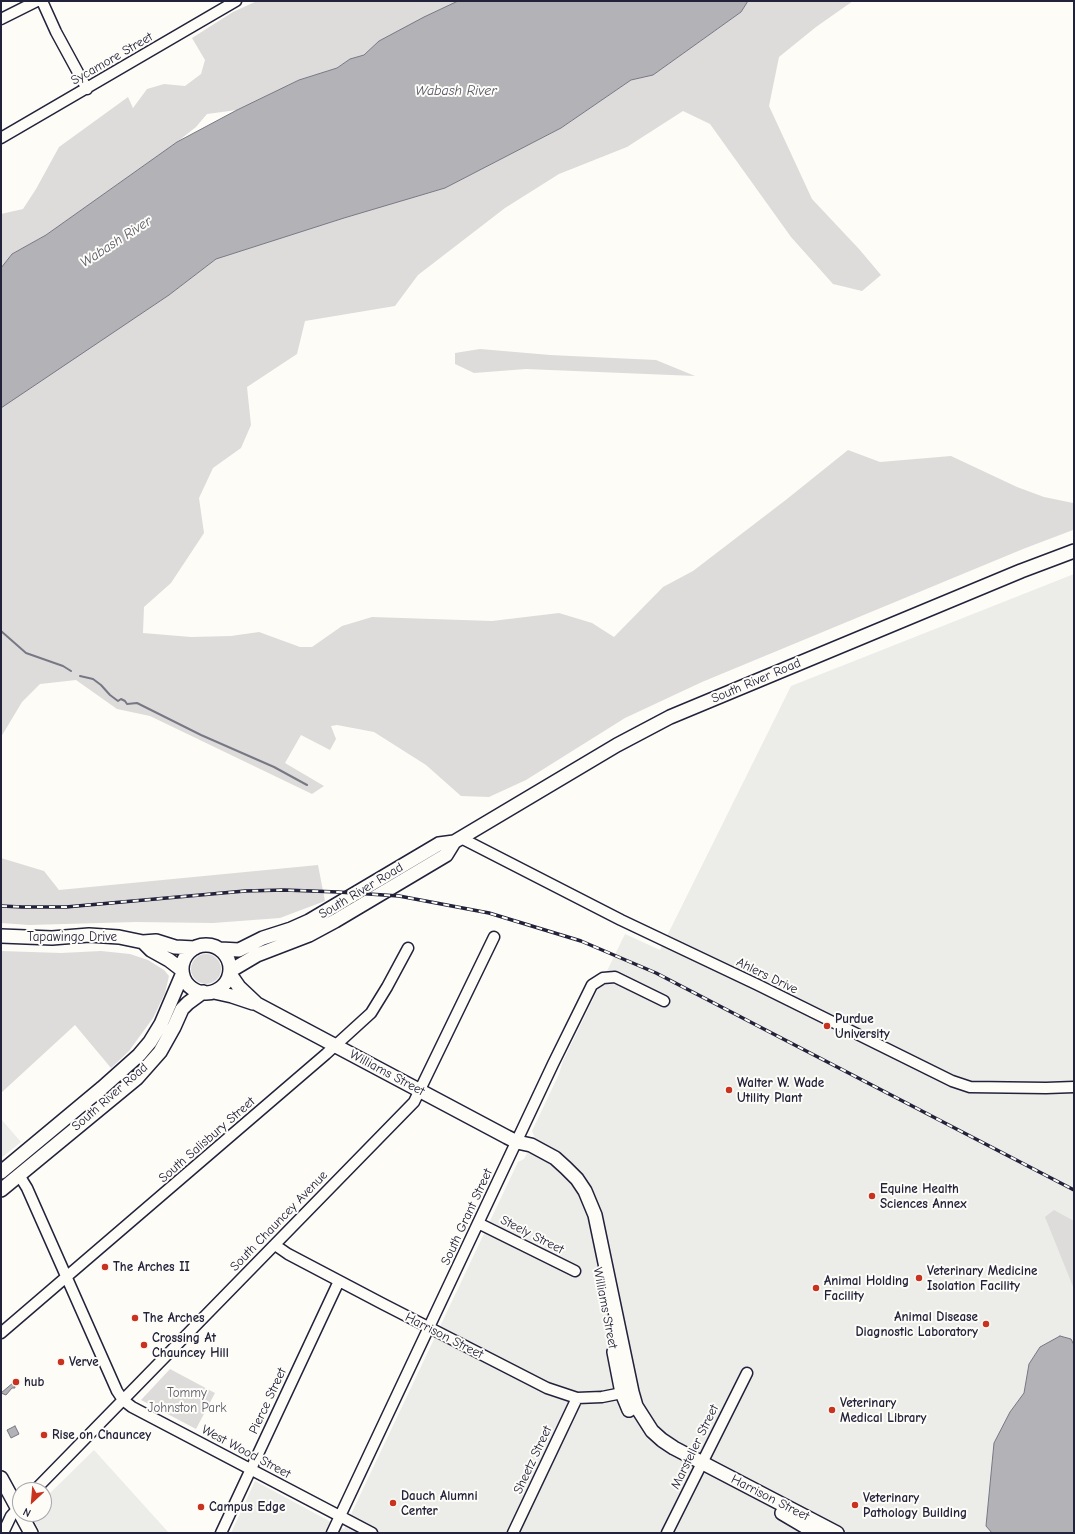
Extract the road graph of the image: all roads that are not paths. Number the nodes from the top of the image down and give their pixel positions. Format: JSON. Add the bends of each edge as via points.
{"nodes":[{"id":1,"x":37,"y":1,"type":"edge"},
{"id":2,"x":42,"y":1,"type":"edge"},
{"id":3,"x":236,"y":1,"type":"edge"},
{"id":4,"x":1,"y":19,"type":"edge"},
{"id":5,"x":87,"y":89,"type":"junction"},
{"id":6,"x":3,"y":134,"type":"edge"},
{"id":7,"x":1074,"y":551,"type":"edge"},
{"id":8,"x":458,"y":840,"type":"junction"},
{"id":9,"x":1,"y":936,"type":"edge"},
{"id":10,"x":494,"y":936,"type":"dead end"},
{"id":11,"x":143,"y":942,"type":"junction"},
{"id":12,"x":195,"y":948,"type":"junction"},
{"id":13,"x":408,"y":948,"type":"dead end"},
{"id":14,"x":220,"y":949,"type":"junction"},
{"id":15,"x":182,"y":973,"type":"junction"},
{"id":16,"x":230,"y":973,"type":"junction"},
{"id":17,"x":209,"y":992,"type":"junction"},
{"id":18,"x":664,"y":1001,"type":"dead end"},
{"id":19,"x":258,"y":1004,"type":"junction"},
{"id":20,"x":335,"y":1045,"type":"junction"},
{"id":21,"x":1074,"y":1086,"type":"edge"},
{"id":22,"x":420,"y":1090,"type":"junction"},
{"id":23,"x":517,"y":1142,"type":"junction"},
{"id":24,"x":19,"y":1158,"type":"junction"},
{"id":25,"x":1,"y":1172,"type":"edge"},
{"id":26,"x":21,"y":1178,"type":"junction"},
{"id":27,"x":1,"y":1181,"type":"edge"},
{"id":28,"x":1,"y":1190,"type":"edge"},
{"id":29,"x":478,"y":1223,"type":"junction"},
{"id":30,"x":275,"y":1245,"type":"junction"},
{"id":31,"x":575,"y":1271,"type":"dead end"},
{"id":32,"x":66,"y":1277,"type":"junction"},
{"id":33,"x":339,"y":1281,"type":"junction"},
{"id":34,"x":428,"y":1328,"type":"junction"},
{"id":35,"x":1,"y":1333,"type":"edge"},
{"id":36,"x":747,"y":1373,"type":"dead end"},
{"id":37,"x":622,"y":1393,"type":"junction"},
{"id":38,"x":577,"y":1398,"type":"junction"},
{"id":39,"x":123,"y":1400,"type":"junction"},
{"id":40,"x":700,"y":1466,"type":"junction"},
{"id":41,"x":251,"y":1469,"type":"junction"},
{"id":42,"x":1,"y":1478,"type":"edge"},
{"id":43,"x":44,"y":1482,"type":"edge"},
{"id":44,"x":12,"y":1497,"type":"edge"},
{"id":45,"x":12,"y":1515,"type":"edge"},
{"id":46,"x":340,"y":1516,"type":"junction"},
{"id":47,"x":25,"y":1522,"type":"edge"},
{"id":48,"x":801,"y":1524,"type":"edge"},
{"id":49,"x":3,"y":1533,"type":"edge"},
{"id":50,"x":31,"y":1533,"type":"edge"},
{"id":51,"x":221,"y":1533,"type":"edge"},
{"id":52,"x":332,"y":1533,"type":"edge"},
{"id":53,"x":372,"y":1533,"type":"edge"},
{"id":54,"x":513,"y":1533,"type":"edge"},
{"id":55,"x":667,"y":1533,"type":"edge"},
{"id":56,"x":816,"y":1533,"type":"edge"},
{"id":57,"x":837,"y":1533,"type":"edge"}],
"edges":[{"from":1,"to":4,"type":"street"},
{"from":2,"to":5,"type":"street"},
{"from":3,"to":5,"type":"street","name":"Sycamore Street"},
{"from":5,"to":6,"type":"street","name":"Sycamore Street"},
{"from":7,"to":8,"type":"main road","name":"South River Road","via":[[670,717]]},
{"from":8,"to":14,"type":"main road","name":"South River Road","via":[[439,844],[309,921],[239,950]]},
{"from":8,"to":16,"type":"main road","name":"South River Road","via":[[446,855],[335,921],[309,935],[257,954]]},
{"from":8,"to":21,"type":"street","name":"Ahlers Drive","via":[[952,1081],[970,1087]]},
{"from":9,"to":11,"type":"main road","name":"Tapawingo Drive","via":[[97,936]]},
{"from":10,"to":22,"type":"street","name":"South Chauncey Avenue"},
{"from":11,"to":12,"type":"main road","name":"Tapawingo Drive","via":[[156,941],[175,947]]},
{"from":11,"to":15,"type":"main road","name":"Tapawingo Drive","via":[[151,950],[169,960]]},
{"from":12,"to":14,"type":"main road","via":[[208,945]]},
{"from":12,"to":15,"type":"main road","via":[[185,958]]},
{"from":13,"to":20,"type":"street","name":"South Salisbury Street","via":[[375,1008]]},
{"from":14,"to":16,"type":"main road","via":[[229,963]]},
{"from":15,"to":17,"type":"main road","via":[[195,990]]},
{"from":15,"to":24,"type":"main road","name":"South River Road","via":[[161,1024],[139,1055]]},
{"from":16,"to":17,"type":"main road","via":[[222,987]]},
{"from":16,"to":19,"type":"main road","name":"Williams Street","via":[[239,987]]},
{"from":17,"to":19,"type":"main road","name":"Williams Street"},
{"from":17,"to":26,"type":"main road","name":"South River Road","via":[[182,1009],[160,1052],[137,1078]]},
{"from":18,"to":23,"type":"street","name":"South Grant Street","via":[[615,977],[603,978],[592,984]]},
{"from":19,"to":20,"type":"main road","name":"Williams Street"},
{"from":20,"to":22,"type":"main road","name":"Williams Street"},
{"from":20,"to":32,"type":"street","name":"South Salisbury Street"},
{"from":22,"to":23,"type":"main road","name":"Williams Street"},
{"from":22,"to":30,"type":"street","name":"South Chauncey Avenue","via":[[414,1102]]},
{"from":23,"to":29,"type":"street","name":"South Grant Street"},
{"from":23,"to":37,"type":"main road","name":"Williams Street","via":[[559,1171],[574,1188],[586,1212]]},
{"from":23,"to":40,"type":"main road","name":"Williams Street","via":[[532,1145],[555,1158],[577,1179],[585,1191],[595,1214],[636,1406],[652,1431]]},
{"from":24,"to":25,"type":"main road","name":"South River Road"},
{"from":24,"to":27,"type":"main road","via":[[17,1166]]},
{"from":26,"to":28,"type":"main road","name":"South River Road"},
{"from":26,"to":32,"type":"street","name":"West Wood Street"},
{"from":29,"to":31,"type":"street","name":"Steely Street"},
{"from":29,"to":34,"type":"street","name":"South Grant Street"},
{"from":30,"to":33,"type":"street","name":"Harrison Street"},
{"from":30,"to":39,"type":"street","name":"South Chauncey Avenue"},
{"from":32,"to":35,"type":"street","name":"South Salisbury Street"},
{"from":32,"to":39,"type":"street","name":"West Wood Street"},
{"from":33,"to":34,"type":"street","name":"Harrison Street"},
{"from":33,"to":41,"type":"street","name":"Pierce Street"},
{"from":34,"to":38,"type":"street","name":"Harrison Street","via":[[547,1388]]},
{"from":34,"to":46,"type":"street","name":"South Grant Street"},
{"from":36,"to":40,"type":"street","name":"Marsteller Street"},
{"from":37,"to":38,"type":"street","name":"Harrison Street"},
{"from":37,"to":40,"type":"main road","name":"Williams Street","via":[[641,1432],[670,1456]]},
{"from":38,"to":54,"type":"street","name":"Sheetz Street"},
{"from":39,"to":41,"type":"street","name":"West Wood Street"},
{"from":39,"to":43,"type":"street","name":"South Chauncey Avenue"},
{"from":40,"to":48,"type":"main road","name":"Harrison Street"},
{"from":40,"to":55,"type":"street","name":"Marsteller Street"},
{"from":41,"to":46,"type":"street","name":"West Wood Street"},
{"from":41,"to":51,"type":"street","name":"Pierce Street"},
{"from":42,"to":44,"type":"main road"},
{"from":45,"to":49,"type":"street"},
{"from":46,"to":52,"type":"street","name":"South Grant Street"},
{"from":46,"to":53,"type":"street","name":"West Wood Street"},
{"from":47,"to":50,"type":"main road"},
{"from":48,"to":56,"type":"main road","name":"Harrison Street"},
{"from":48,"to":57,"type":"main road","name":"Harrison Street"}]}
